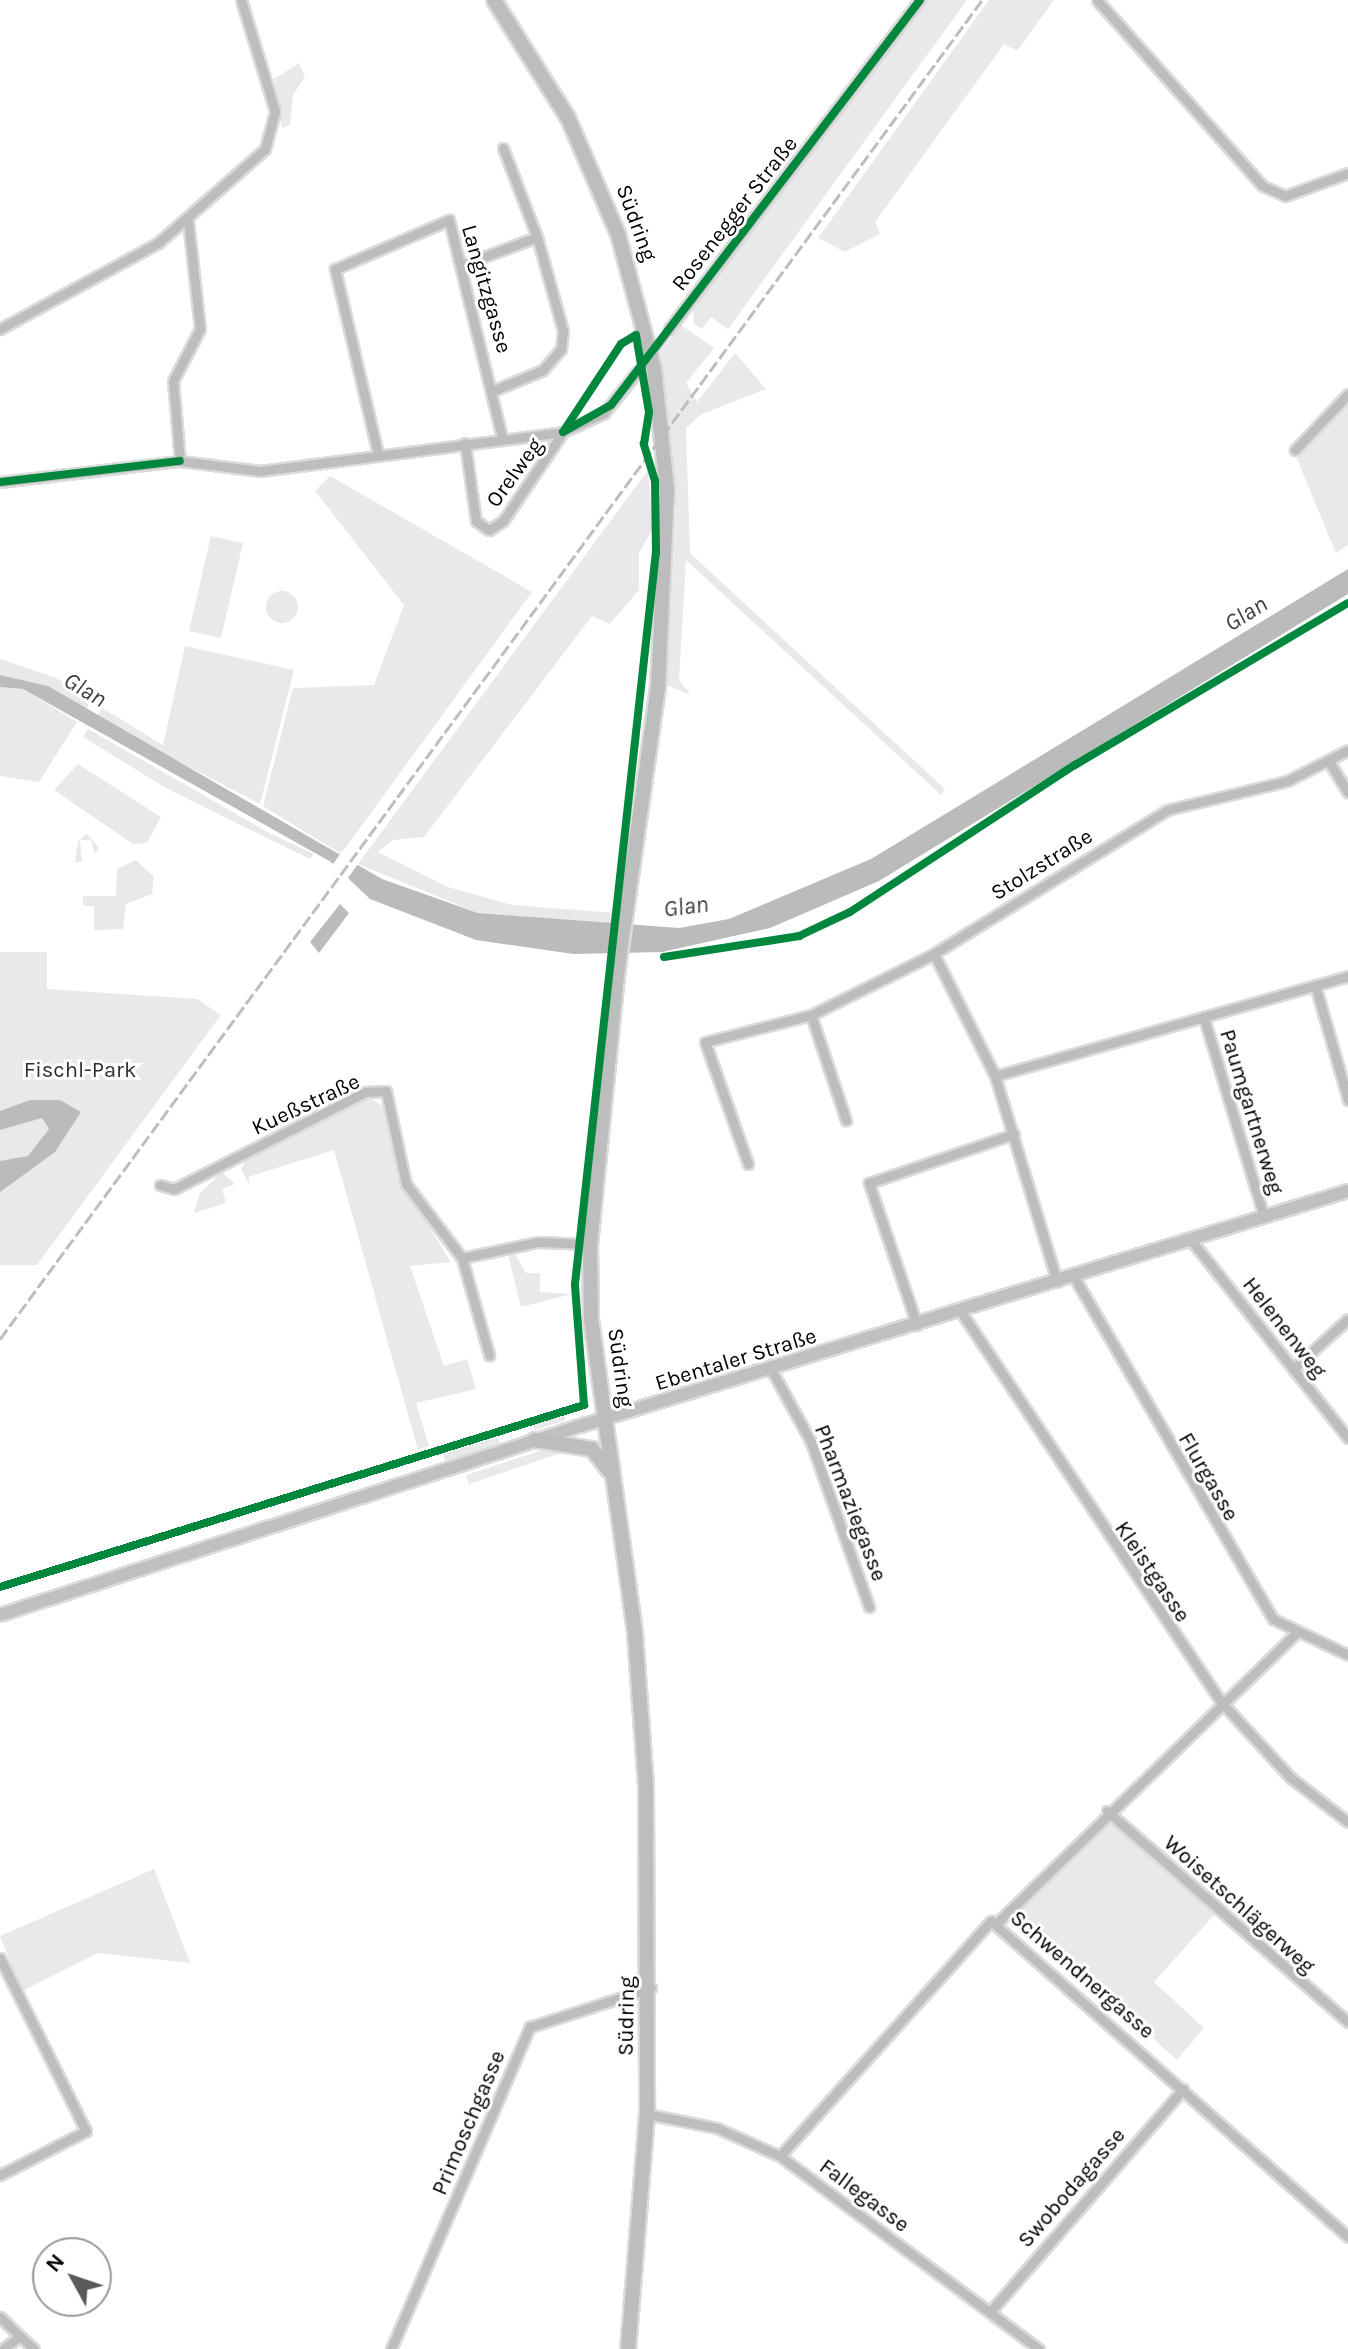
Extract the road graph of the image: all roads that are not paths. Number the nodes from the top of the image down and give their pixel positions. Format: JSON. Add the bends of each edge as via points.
{"nodes":[{"id":1,"x":241,"y":0,"type":"edge"},
{"id":2,"x":494,"y":0,"type":"edge"},
{"id":3,"x":920,"y":0,"type":"edge"},
{"id":4,"x":1097,"y":0,"type":"edge"},
{"id":5,"x":503,"y":148,"type":"dead end"},
{"id":6,"x":1348,"y":173,"type":"edge"},
{"id":7,"x":188,"y":221,"type":"junction"},
{"id":8,"x":537,"y":237,"type":"junction"},
{"id":9,"x":462,"y":265,"type":"junction"},
{"id":10,"x":0,"y":329,"type":"edge"},
{"id":11,"x":495,"y":390,"type":"junction"},
{"id":12,"x":1348,"y":394,"type":"edge"},
{"id":13,"x":563,"y":432,"type":"junction"},
{"id":14,"x":502,"y":438,"type":"junction"},
{"id":15,"x":465,"y":443,"type":"junction"},
{"id":16,"x":1295,"y":450,"type":"dead end"},
{"id":17,"x":378,"y":454,"type":"junction"},
{"id":18,"x":180,"y":461,"type":"junction"},
{"id":19,"x":0,"y":482,"type":"edge"},
{"id":20,"x":1348,"y":750,"type":"edge"},
{"id":21,"x":1329,"y":762,"type":"junction"},
{"id":22,"x":1348,"y":793,"type":"edge"},
{"id":23,"x":934,"y":954,"type":"junction"},
{"id":24,"x":1348,"y":976,"type":"edge"},
{"id":25,"x":1315,"y":985,"type":"junction"},
{"id":26,"x":811,"y":1015,"type":"junction"},
{"id":27,"x":1204,"y":1018,"type":"junction"},
{"id":28,"x":995,"y":1076,"type":"junction"},
{"id":29,"x":1348,"y":1100,"type":"edge"},
{"id":30,"x":846,"y":1120,"type":"dead end"},
{"id":31,"x":1014,"y":1134,"type":"junction"},
{"id":32,"x":748,"y":1164,"type":"dead end"},
{"id":33,"x":160,"y":1185,"type":"dead end"},
{"id":34,"x":1348,"y":1191,"type":"edge"},
{"id":35,"x":1264,"y":1217,"type":"junction"},
{"id":36,"x":1191,"y":1240,"type":"junction"},
{"id":37,"x":590,"y":1244,"type":"junction"},
{"id":38,"x":462,"y":1258,"type":"junction"},
{"id":39,"x":1074,"y":1277,"type":"junction"},
{"id":40,"x":1057,"y":1282,"type":"junction"},
{"id":41,"x":961,"y":1312,"type":"junction"},
{"id":42,"x":1348,"y":1319,"type":"edge"},
{"id":43,"x":917,"y":1325,"type":"junction"},
{"id":44,"x":489,"y":1355,"type":"dead end"},
{"id":45,"x":1293,"y":1369,"type":"junction"},
{"id":46,"x":772,"y":1371,"type":"junction"},
{"id":47,"x":605,"y":1419,"type":"junction"},
{"id":48,"x":1348,"y":1438,"type":"edge"},
{"id":49,"x":535,"y":1440,"type":"junction"},
{"id":50,"x":615,"y":1482,"type":"junction"},
{"id":51,"x":869,"y":1607,"type":"dead end"},
{"id":52,"x":0,"y":1615,"type":"edge"},
{"id":53,"x":1295,"y":1634,"type":"junction"},
{"id":54,"x":1348,"y":1655,"type":"edge"},
{"id":55,"x":1222,"y":1703,"type":"junction"},
{"id":56,"x":1107,"y":1811,"type":"junction"},
{"id":57,"x":1348,"y":1822,"type":"edge"},
{"id":58,"x":998,"y":1922,"type":"junction"},
{"id":59,"x":0,"y":1958,"type":"edge"},
{"id":60,"x":651,"y":1988,"type":"junction"},
{"id":61,"x":1348,"y":2022,"type":"edge"},
{"id":62,"x":1183,"y":2089,"type":"junction"},
{"id":63,"x":647,"y":2114,"type":"junction"},
{"id":64,"x":780,"y":2156,"type":"junction"},
{"id":65,"x":0,"y":2176,"type":"edge"},
{"id":66,"x":1348,"y":2237,"type":"edge"},
{"id":67,"x":990,"y":2312,"type":"junction"},
{"id":68,"x":0,"y":2317,"type":"edge"},
{"id":69,"x":20,"y":2336,"type":"junction"},
{"id":70,"x":3,"y":2349,"type":"edge"},
{"id":71,"x":34,"y":2349,"type":"edge"},
{"id":72,"x":391,"y":2349,"type":"edge"},
{"id":73,"x":628,"y":2349,"type":"edge"},
{"id":74,"x":1039,"y":2349,"type":"edge"}],
"edges":[{"from":1,"to":7,"type":"street","via":[[275,111],[273,137]]},
{"from":2,"to":37,"type":"main road","name":"Südring","via":[[557,98],[608,207],[643,317],[660,410],[665,608],[618,966]]},
{"from":3,"to":13,"type":"street","name":"Rosenegger Straße","bridge":true,"via":[[604,413]]},
{"from":4,"to":6,"type":"street","via":[[1263,186],[1285,196]]},
{"from":5,"to":8,"type":"street"},
{"from":7,"to":10,"type":"street","via":[[111,273]]},
{"from":7,"to":18,"type":"street","via":[[200,329],[173,381]]},
{"from":8,"to":9,"type":"street"},
{"from":8,"to":11,"type":"street","via":[[563,331],[561,349],[537,374]]},
{"from":9,"to":11,"type":"street","name":"Langitzgasse"},
{"from":9,"to":17,"type":"street","name":"Langitzgasse","via":[[449,220],[335,269]]},
{"from":11,"to":14,"type":"street","name":"Langitzgasse"},
{"from":12,"to":16,"type":"street"},
{"from":13,"to":14,"type":"street","name":"Rosenegger Straße"},
{"from":13,"to":15,"type":"street","name":"Orelweg","via":[[503,521],[489,530],[476,521]]},
{"from":14,"to":15,"type":"street","name":"Rosenegger Straße"},
{"from":15,"to":17,"type":"street","name":"Rosenegger Straße"},
{"from":17,"to":18,"type":"street","name":"Rosenegger Straße","via":[[231,473]]},
{"from":18,"to":19,"type":"street","name":"Rosenegger Straße"},
{"from":20,"to":21,"type":"street","name":"Stolzstraße"},
{"from":21,"to":22,"type":"street"},
{"from":21,"to":23,"type":"street","name":"Stolzstraße","via":[[1287,781],[1167,810]]},
{"from":23,"to":26,"type":"street","name":"Stolzstraße"},
{"from":23,"to":28,"type":"street"},
{"from":24,"to":25,"type":"street"},
{"from":25,"to":27,"type":"street"},
{"from":25,"to":29,"type":"street"},
{"from":26,"to":30,"type":"street"},
{"from":26,"to":32,"type":"street","name":"Stolzstraße","via":[[760,1023],[705,1042]]},
{"from":27,"to":28,"type":"street"},
{"from":27,"to":35,"type":"street","name":"Paumgartnerweg"},
{"from":28,"to":31,"type":"street"},
{"from":31,"to":40,"type":"street"},
{"from":31,"to":43,"type":"street","via":[[869,1183]]},
{"from":33,"to":38,"type":"street","name":"Kueßstraße","via":[[174,1189],[365,1092],[386,1091],[406,1184]]},
{"from":34,"to":35,"type":"main road","name":"Ebentaler Straße"},
{"from":35,"to":36,"type":"main road","name":"Ebentaler Straße"},
{"from":36,"to":39,"type":"main road","name":"Ebentaler Straße"},
{"from":36,"to":45,"type":"street","name":"Helenenweg"},
{"from":37,"to":38,"type":"street","via":[[538,1242]]},
{"from":37,"to":47,"type":"main road","name":"Südring"},
{"from":38,"to":44,"type":"street","name":"Kueßstraße"},
{"from":39,"to":40,"type":"main road","name":"Ebentaler Straße"},
{"from":39,"to":53,"type":"street","name":"Flurgasse","via":[[1264,1607]]},
{"from":40,"to":41,"type":"main road","name":"Ebentaler Straße"},
{"from":41,"to":43,"type":"main road","name":"Ebentaler Straße"},
{"from":41,"to":55,"type":"street","name":"Kleistgasse"},
{"from":42,"to":45,"type":"street"},
{"from":43,"to":46,"type":"main road","name":"Ebentaler Straße"},
{"from":45,"to":48,"type":"street","name":"Helenenweg"},
{"from":46,"to":47,"type":"main road","name":"Ebentaler Straße"},
{"from":46,"to":51,"type":"street","name":"Pharmaziegasse","via":[[811,1442]]},
{"from":47,"to":49,"type":"main road","name":"Ebentaler Straße"},
{"from":47,"to":50,"type":"main road","name":"Südring"},
{"from":49,"to":50,"type":"main road","via":[[592,1449]]},
{"from":49,"to":52,"type":"main road","name":"Ebentaler Straße"},
{"from":50,"to":60,"type":"main road","name":"Südring","via":[[641,1711]]},
{"from":53,"to":54,"type":"street","name":"Flurgasse"},
{"from":53,"to":55,"type":"street"},
{"from":55,"to":56,"type":"street"},
{"from":55,"to":57,"type":"street","name":"Kleistgasse","via":[[1291,1778]]},
{"from":56,"to":58,"type":"street"},
{"from":56,"to":61,"type":"street","name":"Woisetschlägerweg"},
{"from":58,"to":62,"type":"street","name":"Schwendnergasse"},
{"from":58,"to":64,"type":"street","name":"Schwendnergasse","via":[[984,1925]]},
{"from":59,"to":65,"type":"street","via":[[86,2131]]},
{"from":60,"to":63,"type":"main road","name":"Südring"},
{"from":60,"to":72,"type":"street","name":"Primoschgasse","via":[[530,2027]]},
{"from":62,"to":66,"type":"street","name":"Schwendnergasse"},
{"from":62,"to":67,"type":"street","name":"Swobodagasse"},
{"from":63,"to":64,"type":"street","name":"Fallegasse","via":[[717,2128]]},
{"from":63,"to":73,"type":"main road","name":"Südring"},
{"from":64,"to":67,"type":"street","name":"Fallegasse"},
{"from":67,"to":74,"type":"street","name":"Fallegasse"},
{"from":68,"to":69,"type":"street"},
{"from":69,"to":70,"type":"street"},
{"from":69,"to":71,"type":"street"}]}
